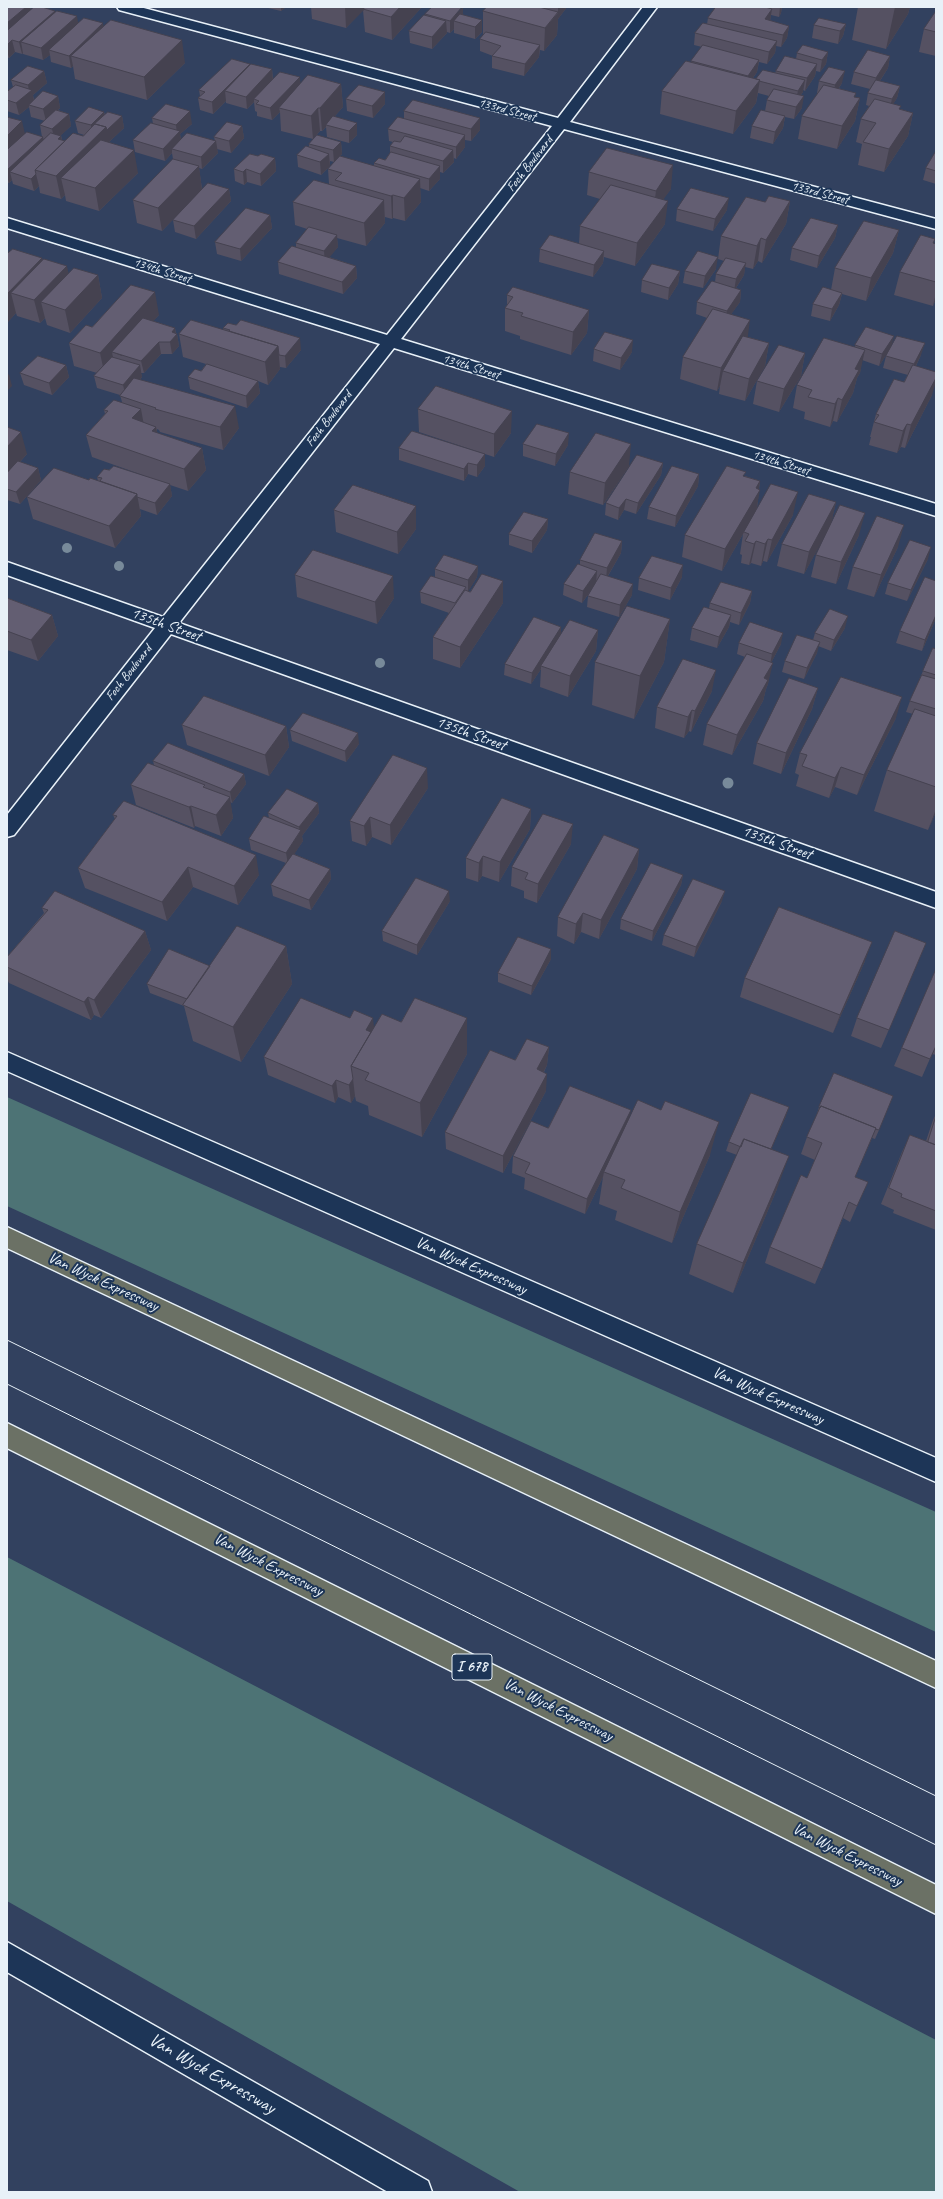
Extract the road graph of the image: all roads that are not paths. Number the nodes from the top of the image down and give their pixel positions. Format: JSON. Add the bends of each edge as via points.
{"nodes":[{"id":1,"x":124,"y":7,"type":"edge"},
{"id":2,"x":650,"y":7,"type":"edge"},
{"id":3,"x":561,"y":124,"type":"junction"},
{"id":4,"x":7,"y":223,"type":"edge"},
{"id":5,"x":936,"y":224,"type":"edge"},
{"id":6,"x":390,"y":342,"type":"junction"},
{"id":7,"x":936,"y":510,"type":"edge"},
{"id":8,"x":7,"y":568,"type":"edge"},
{"id":9,"x":166,"y":625,"type":"junction"},
{"id":10,"x":7,"y":829,"type":"edge"},
{"id":11,"x":936,"y":900,"type":"edge"},
{"id":12,"x":7,"y":1061,"type":"edge"},
{"id":13,"x":7,"y":1237,"type":"edge"},
{"id":14,"x":7,"y":1435,"type":"edge"},
{"id":15,"x":936,"y":1470,"type":"edge"},
{"id":16,"x":883,"y":1650,"type":"junction"},
{"id":17,"x":936,"y":1670,"type":"edge"},
{"id":18,"x":936,"y":1675,"type":"edge"},
{"id":19,"x":936,"y":1900,"type":"edge"},
{"id":20,"x":7,"y":1956,"type":"edge"},
{"id":21,"x":417,"y":2192,"type":"edge"}],
"edges":[{"from":1,"to":3,"type":"street","name":"133rd Street"},
{"from":2,"to":3,"type":"street","name":"Foch Boulevard"},
{"from":3,"to":5,"type":"street","name":"133rd Street"},
{"from":3,"to":6,"type":"street","name":"Foch Boulevard"},
{"from":4,"to":6,"type":"street","name":"134th Street"},
{"from":6,"to":7,"type":"street","name":"134th Street"},
{"from":6,"to":9,"type":"street","name":"Foch Boulevard"},
{"from":8,"to":9,"type":"street","name":"135th Street"},
{"from":9,"to":10,"type":"street","name":"Foch Boulevard"},
{"from":9,"to":11,"type":"street","name":"135th Street"},
{"from":12,"to":15,"type":"street","name":"Van Wyck Expressway"},
{"from":13,"to":16,"type":"highway","name":"Van Wyck Expressway"},
{"from":14,"to":19,"type":"highway","name":"Van Wyck Expressway","number":"I 678"},
{"from":16,"to":17,"type":"highway"},
{"from":16,"to":18,"type":"highway","name":"Van Wyck Expressway"},
{"from":20,"to":21,"type":"street","name":"Van Wyck Expressway"}]}
